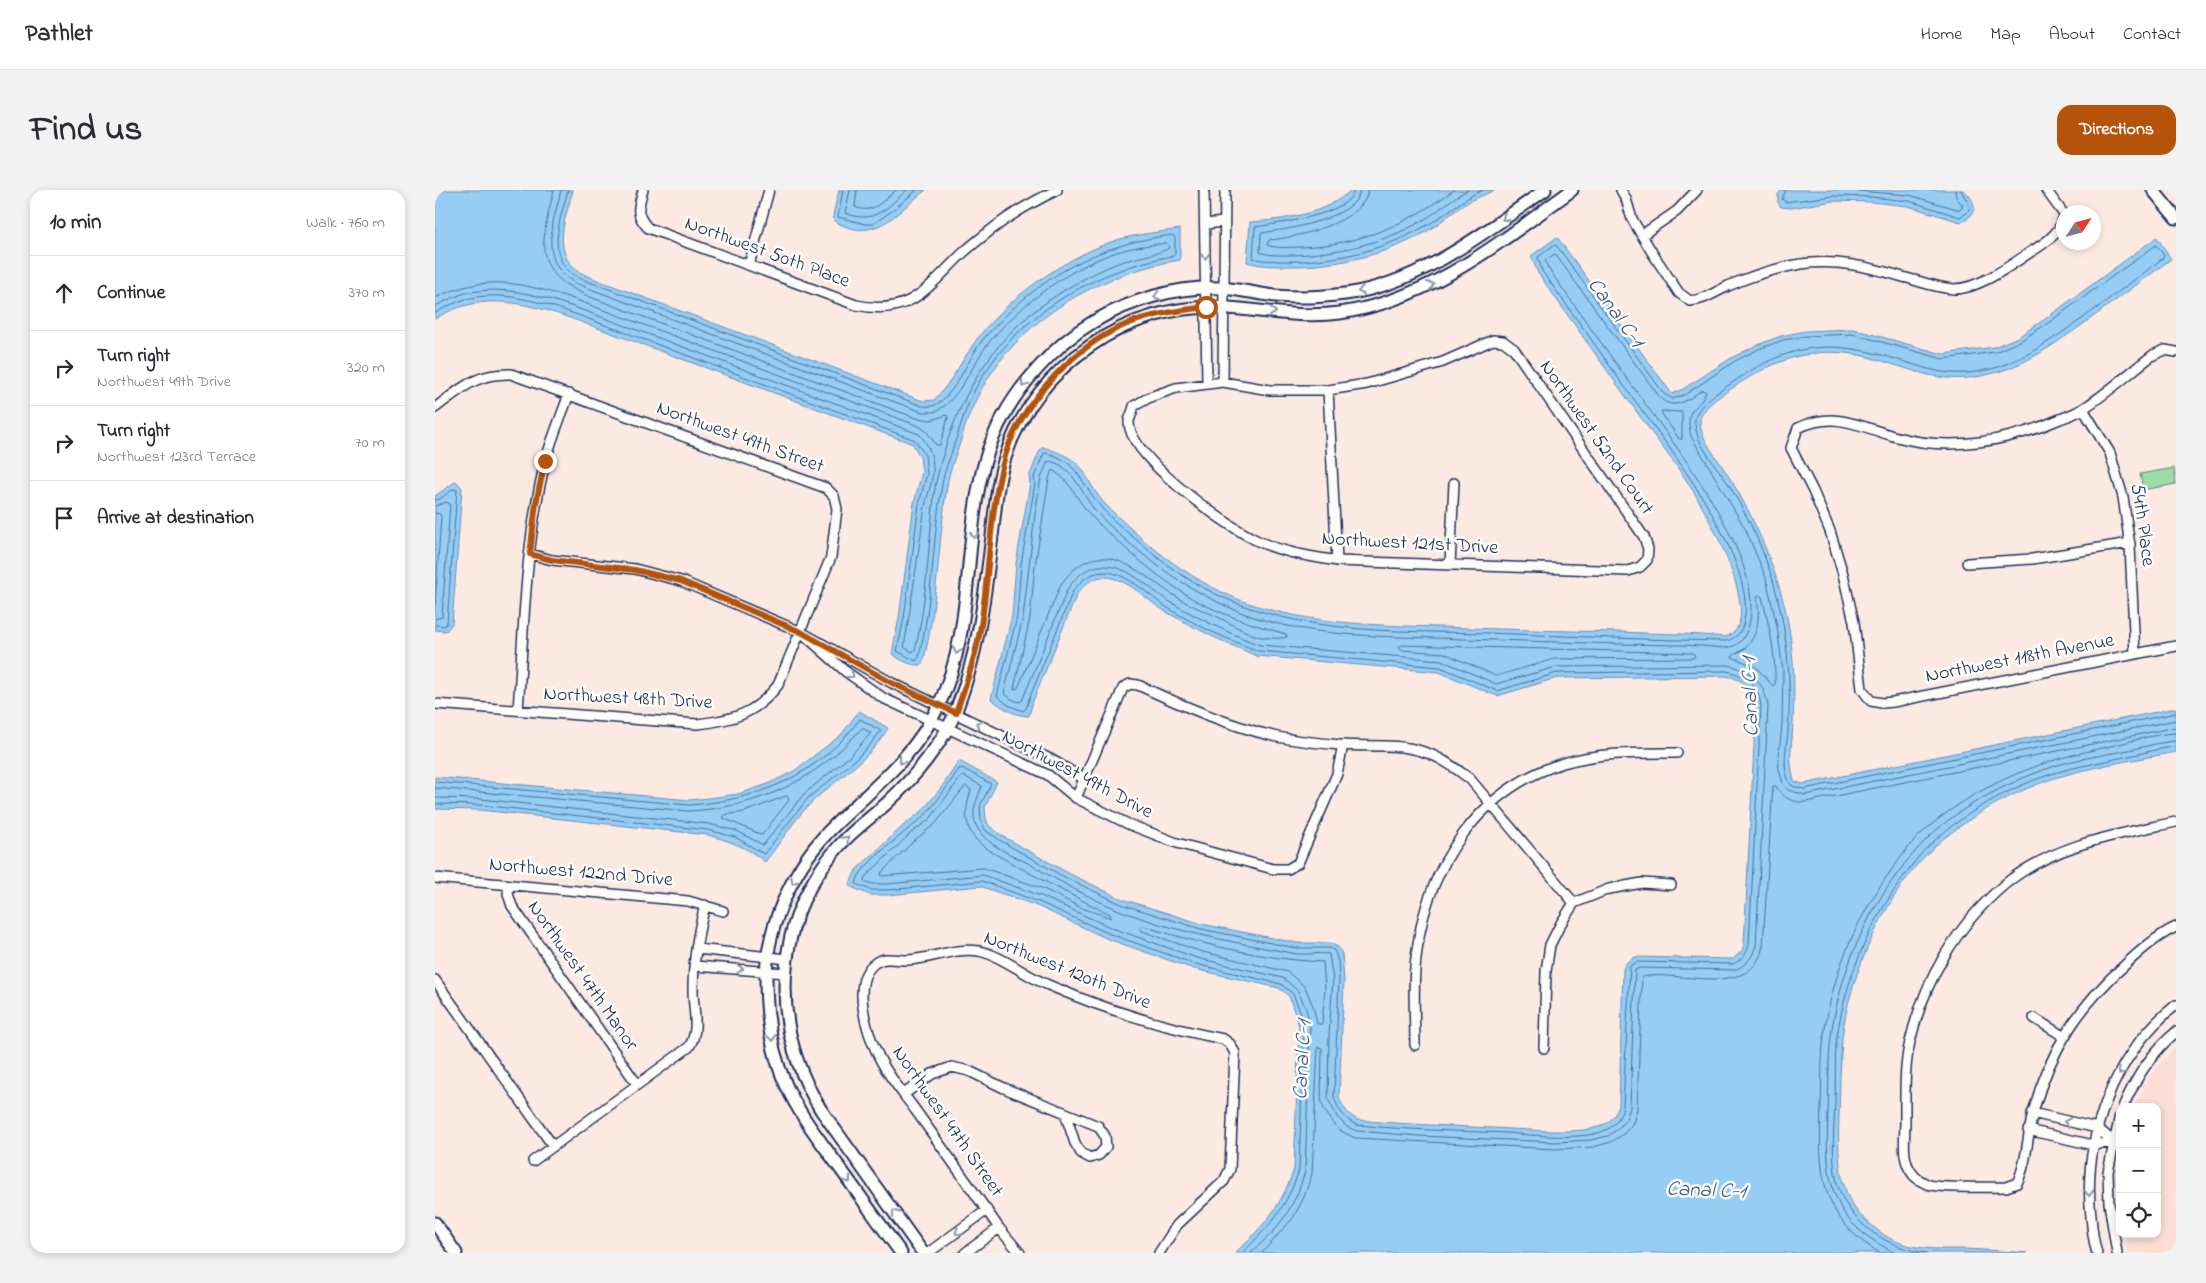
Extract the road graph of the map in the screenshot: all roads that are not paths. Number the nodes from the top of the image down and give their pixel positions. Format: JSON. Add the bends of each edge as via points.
{"nodes":[{"id":1,"x":643,"y":190,"type":"edge"},
{"id":2,"x":769,"y":190,"type":"edge"},
{"id":3,"x":1057,"y":190,"type":"edge"},
{"id":4,"x":1204,"y":190,"type":"edge"},
{"id":5,"x":1225,"y":190,"type":"edge"},
{"id":6,"x":1545,"y":190,"type":"edge"},
{"id":7,"x":1572,"y":190,"type":"edge"},
{"id":8,"x":1621,"y":190,"type":"edge"},
{"id":9,"x":1697,"y":190,"type":"edge"},
{"id":10,"x":2046,"y":190,"type":"edge"},
{"id":11,"x":2153,"y":190,"type":"edge"},
{"id":12,"x":2058,"y":205,"type":"edge"},
{"id":13,"x":2176,"y":218,"type":"edge"},
{"id":14,"x":1224,"y":222,"type":"junction"},
{"id":15,"x":1205,"y":224,"type":"junction"},
{"id":16,"x":2056,"y":232,"type":"edge"},
{"id":17,"x":1642,"y":235,"type":"junction"},
{"id":18,"x":749,"y":265,"type":"junction"},
{"id":19,"x":1205,"y":288,"type":"junction"},
{"id":20,"x":1225,"y":288,"type":"junction"},
{"id":21,"x":1206,"y":307,"type":"junction"},
{"id":22,"x":1225,"y":308,"type":"junction"},
{"id":23,"x":2176,"y":352,"type":"edge"},
{"id":24,"x":1223,"y":382,"type":"junction"},
{"id":25,"x":1207,"y":384,"type":"junction"},
{"id":26,"x":1328,"y":390,"type":"junction"},
{"id":27,"x":569,"y":394,"type":"junction"},
{"id":28,"x":435,"y":408,"type":"edge"},
{"id":29,"x":2083,"y":409,"type":"junction"},
{"id":30,"x":1454,"y":484,"type":"dead end"},
{"id":31,"x":2130,"y":543,"type":"junction"},
{"id":32,"x":530,"y":554,"type":"junction"},
{"id":33,"x":1647,"y":560,"type":"joint"},
{"id":34,"x":1337,"y":561,"type":"junction"},
{"id":35,"x":1967,"y":563,"type":"dead end"},
{"id":36,"x":1450,"y":565,"type":"junction"},
{"id":37,"x":801,"y":632,"type":"junction"},
{"id":38,"x":2176,"y":646,"type":"edge"},
{"id":39,"x":2135,"y":654,"type":"junction"},
{"id":40,"x":435,"y":704,"type":"edge"},
{"id":41,"x":939,"y":705,"type":"junction"},
{"id":42,"x":518,"y":710,"type":"junction"},
{"id":43,"x":956,"y":713,"type":"junction"},
{"id":44,"x":931,"y":722,"type":"junction"},
{"id":45,"x":946,"y":729,"type":"junction"},
{"id":46,"x":1343,"y":745,"type":"junction"},
{"id":47,"x":1677,"y":753,"type":"dead end"},
{"id":48,"x":1084,"y":779,"type":"junction"},
{"id":49,"x":1076,"y":798,"type":"junction"},
{"id":50,"x":1491,"y":802,"type":"junction"},
{"id":51,"x":2176,"y":822,"type":"edge"},
{"id":52,"x":435,"y":878,"type":"edge"},
{"id":53,"x":509,"y":885,"type":"junction"},
{"id":54,"x":1671,"y":885,"type":"dead end"},
{"id":55,"x":1574,"y":903,"type":"junction"},
{"id":56,"x":705,"y":905,"type":"junction"},
{"id":57,"x":723,"y":911,"type":"dead end"},
{"id":58,"x":2176,"y":927,"type":"edge"},
{"id":59,"x":697,"y":949,"type":"junction"},
{"id":60,"x":769,"y":956,"type":"junction"},
{"id":61,"x":787,"y":959,"type":"junction"},
{"id":62,"x":695,"y":966,"type":"junction"},
{"id":63,"x":766,"y":972,"type":"junction"},
{"id":64,"x":785,"y":973,"type":"junction"},
{"id":65,"x":865,"y":974,"type":"joint"},
{"id":66,"x":435,"y":980,"type":"edge"},
{"id":67,"x":2176,"y":1005,"type":"edge"},
{"id":68,"x":2034,"y":1018,"type":"dead end"},
{"id":69,"x":2176,"y":1032,"type":"edge"},
{"id":70,"x":2063,"y":1036,"type":"junction"},
{"id":71,"x":1415,"y":1045,"type":"dead end"},
{"id":72,"x":1544,"y":1048,"type":"dead end"},
{"id":73,"x":637,"y":1084,"type":"junction"},
{"id":74,"x":904,"y":1094,"type":"junction"},
{"id":75,"x":2125,"y":1103,"type":"edge"},
{"id":76,"x":1065,"y":1113,"type":"junction"},
{"id":77,"x":2032,"y":1113,"type":"junction"},
{"id":78,"x":2050,"y":1118,"type":"junction"},
{"id":79,"x":2097,"y":1128,"type":"junction"},
{"id":80,"x":2028,"y":1130,"type":"junction"},
{"id":81,"x":2116,"y":1133,"type":"edge"},
{"id":82,"x":2046,"y":1135,"type":"junction"},
{"id":83,"x":2114,"y":1142,"type":"junction"},
{"id":84,"x":2093,"y":1145,"type":"junction"},
{"id":85,"x":553,"y":1146,"type":"junction"},
{"id":86,"x":533,"y":1161,"type":"dead end"},
{"id":87,"x":987,"y":1210,"type":"junction"},
{"id":88,"x":435,"y":1223,"type":"edge"},
{"id":89,"x":999,"y":1228,"type":"junction"},
{"id":90,"x":456,"y":1253,"type":"edge"},
{"id":91,"x":901,"y":1253,"type":"edge"},
{"id":92,"x":923,"y":1253,"type":"edge"},
{"id":93,"x":928,"y":1253,"type":"edge"},
{"id":94,"x":965,"y":1253,"type":"edge"},
{"id":95,"x":1020,"y":1253,"type":"edge"},
{"id":96,"x":1159,"y":1253,"type":"edge"},
{"id":97,"x":2097,"y":1253,"type":"edge"},
{"id":98,"x":2117,"y":1253,"type":"edge"}],
"edges":[{"from":1,"to":18,"type":"street","name":"Northwest 50th Place","via":[[638,208],[640,219],[648,228]]},
{"from":2,"to":18,"type":"street"},
{"from":3,"to":18,"type":"street","name":"Northwest 50th Place","via":[[993,228],[922,293],[887,308],[856,305]]},
{"from":4,"to":15,"type":"street"},
{"from":5,"to":14,"type":"street"},
{"from":6,"to":20,"type":"street","one_way":true,"via":[[1434,263],[1368,290],[1297,297]]},
{"from":22,"to":7,"type":"street","one_way":true,"via":[[1301,315],[1330,314],[1402,297],[1459,270]]},
{"from":8,"to":17,"type":"street"},
{"from":9,"to":17,"type":"street","via":[[1677,211]]},
{"from":10,"to":12,"type":"street"},
{"from":11,"to":13,"type":"street"},
{"from":14,"to":15,"type":"street"},
{"from":14,"to":20,"type":"street"},
{"from":15,"to":19,"type":"street","one_way":true},
{"from":16,"to":17,"type":"street","via":[[2004,270],[1976,284],[1956,289],[1871,267],[1810,264],[1759,274],[1727,286],[1702,301],[1690,301],[1679,293]]},
{"from":19,"to":20,"type":"street"},
{"from":19,"to":21,"type":"street"},
{"from":19,"to":41,"type":"street","one_way":true,"via":[[1147,299],[1095,321],[1052,353],[1025,381],[1007,409],[985,462],[963,626],[951,676]]},
{"from":20,"to":22,"type":"street"},
{"from":21,"to":22,"type":"street"},
{"from":21,"to":25,"type":"street"},
{"from":21,"to":43,"type":"street","via":[[1164,312],[1112,332],[1087,347],[1030,404],[1005,456],[974,661]]},
{"from":22,"to":24,"type":"street"},
{"from":23,"to":29,"type":"street","via":[[2165,350],[2153,355]]},
{"from":24,"to":25,"type":"street"},
{"from":24,"to":26,"type":"street","via":[[1270,390]]},
{"from":25,"to":34,"type":"street","name":"Northwest 121st Drive","via":[[1176,388],[1134,406],[1129,422],[1136,440],[1159,470],[1221,520],[1253,539],[1292,553]]},
{"from":26,"to":33,"type":"street","name":"Northwest 52nd Court","via":[[1402,376],[1487,342],[1503,341],[1513,349],[1644,537]]},
{"from":26,"to":34,"type":"street"},
{"from":27,"to":28,"type":"street","name":"Northwest 49th Street","via":[[511,374],[497,374],[471,382]]},
{"from":27,"to":32,"type":"street","via":[[545,461]]},
{"from":27,"to":37,"type":"street","name":"Northwest 49th Street","via":[[826,488],[837,509],[831,557]]},
{"from":29,"to":31,"type":"street","name":"54th Place","via":[[2110,453],[2123,497]]},
{"from":29,"to":39,"type":"street","name":"Northwest 118th Avenue","via":[[2041,427],[1993,441],[1943,444],[1897,438],[1846,420],[1810,422],[1798,428],[1791,448],[1830,531],[1854,622],[1862,690],[1871,701],[1893,702]]},
{"from":30,"to":36,"type":"street"},
{"from":31,"to":35,"type":"street","via":[[2032,559]]},
{"from":31,"to":39,"type":"street","name":"54th Place"},
{"from":32,"to":37,"type":"street","name":"Northwest 49th Drive","via":[[552,560],[635,570],[681,581]]},
{"from":32,"to":42,"type":"street"},
{"from":33,"to":36,"type":"street","name":"Northwest 121st Drive","via":[[1640,567],[1628,571]]},
{"from":34,"to":36,"type":"street","name":"Northwest 121st Drive"},
{"from":37,"to":41,"type":"street","name":"Northwest 49th Drive","via":[[892,683]]},
{"from":37,"to":42,"type":"street","name":"Northwest 48th Drive","via":[[778,686],[767,700],[727,721],[697,724]]},
{"from":37,"to":44,"type":"street","name":"Northwest 49th Drive","one_way":true,"via":[[845,671],[883,698]]},
{"from":38,"to":39,"type":"street","name":"Northwest 118th Avenue"},
{"from":40,"to":42,"type":"street","name":"Northwest 48th Drive"},
{"from":41,"to":43,"type":"street","name":"Northwest 49th Drive"},
{"from":41,"to":44,"type":"street"},
{"from":43,"to":45,"type":"street"},
{"from":48,"to":43,"type":"street","name":"Northwest 49th Drive","one_way":true},
{"from":44,"to":45,"type":"street","name":"Northwest 49th Drive"},
{"from":44,"to":60,"type":"street","one_way":true,"via":[[893,771],[835,824],[805,861],[784,899]]},
{"from":45,"to":49,"type":"street","name":"Northwest 49th Drive","via":[[1047,775]]},
{"from":61,"to":45,"type":"street","one_way":true,"via":[[800,908],[829,857],[909,782]]},
{"from":46,"to":48,"type":"street","via":[[1273,736],[1130,684],[1123,688],[1115,703]]},
{"from":46,"to":49,"type":"street","name":"Northwest 49th Drive","via":[[1337,774],[1315,828],[1298,863],[1288,868],[1273,869],[1177,843],[1128,824]]},
{"from":46,"to":50,"type":"street","via":[[1400,746],[1425,752],[1470,779]]},
{"from":47,"to":50,"type":"street","via":[[1604,755],[1563,763],[1524,780]]},
{"from":48,"to":49,"type":"street"},
{"from":50,"to":55,"type":"street"},
{"from":50,"to":71,"type":"street","via":[[1453,848],[1429,896],[1416,952]]},
{"from":51,"to":80,"type":"street","via":[[2101,838],[2047,857],[2004,885],[1947,950],[1925,993],[1909,1044],[1905,1160],[1912,1174],[1928,1185],[2006,1187],[2017,1183]]},
{"from":52,"to":53,"type":"street","name":"Northwest 122nd Drive"},
{"from":53,"to":56,"type":"street","name":"Northwest 122nd Drive"},
{"from":53,"to":73,"type":"street","name":"Northwest 47th Manor","via":[[512,906]]},
{"from":54,"to":55,"type":"street","via":[[1641,883],[1609,889]]},
{"from":55,"to":72,"type":"street","via":[[1551,945],[1545,972]]},
{"from":56,"to":57,"type":"street","name":"Northwest 122nd Drive"},
{"from":56,"to":59,"type":"street"},
{"from":58,"to":70,"type":"street","via":[[2137,954],[2101,986]]},
{"from":59,"to":60,"type":"street"},
{"from":59,"to":62,"type":"street"},
{"from":60,"to":61,"type":"street"},
{"from":60,"to":63,"type":"street"},
{"from":61,"to":64,"type":"street"},
{"from":62,"to":63,"type":"street","one_way":true},
{"from":62,"to":73,"type":"street","via":[[694,1039],[689,1047]]},
{"from":63,"to":64,"type":"street"},
{"from":63,"to":91,"type":"street","one_way":true,"via":[[773,1046],[784,1081],[806,1122]]},
{"from":92,"to":64,"type":"street","one_way":true,"via":[[807,1087],[790,1041]]},
{"from":65,"to":74,"type":"street","name":"Northwest 47th Street","via":[[863,1015],[878,1056]]},
{"from":65,"to":96,"type":"street","name":"Northwest 120th Drive","via":[[875,962],[889,958],[908,960],[959,950],[980,951],[1044,984],[1096,1005],[1153,1023],[1223,1039],[1230,1044],[1235,1053],[1230,1169],[1224,1181],[1177,1225]]},
{"from":66,"to":85,"type":"street"},
{"from":67,"to":79,"type":"street","one_way":true,"via":[[2149,1032],[2119,1074]]},
{"from":68,"to":70,"type":"street"},
{"from":69,"to":75,"type":"street","via":[[2146,1066]]},
{"from":70,"to":77,"type":"street"},
{"from":73,"to":85,"type":"street"},
{"from":74,"to":76,"type":"street","via":[[932,1074],[952,1067]]},
{"from":74,"to":87,"type":"street","name":"Northwest 47th Street"},
{"from":76,"to":76,"type":"street","via":[[1098,1126],[1105,1136],[1105,1147],[1099,1155],[1090,1158],[1081,1153]]},
{"from":77,"to":78,"type":"street"},
{"from":77,"to":80,"type":"street"},
{"from":79,"to":78,"type":"street","one_way":true},
{"from":78,"to":82,"type":"street"},
{"from":79,"to":83,"type":"street"},
{"from":79,"to":84,"type":"street"},
{"from":80,"to":82,"type":"street"},
{"from":81,"to":83,"type":"street"},
{"from":82,"to":84,"type":"street"},
{"from":83,"to":84,"type":"street"},
{"from":83,"to":98,"type":"street","via":[[2108,1172],[2109,1204]]},
{"from":84,"to":97,"type":"street","one_way":true,"via":[[2088,1192]]},
{"from":85,"to":86,"type":"street"},
{"from":87,"to":89,"type":"street","name":"Northwest 47th Street"},
{"from":87,"to":93,"type":"street","one_way":true},
{"from":88,"to":90,"type":"street"},
{"from":89,"to":94,"type":"street"},
{"from":89,"to":95,"type":"street","name":"Northwest 47th Street"}]}
